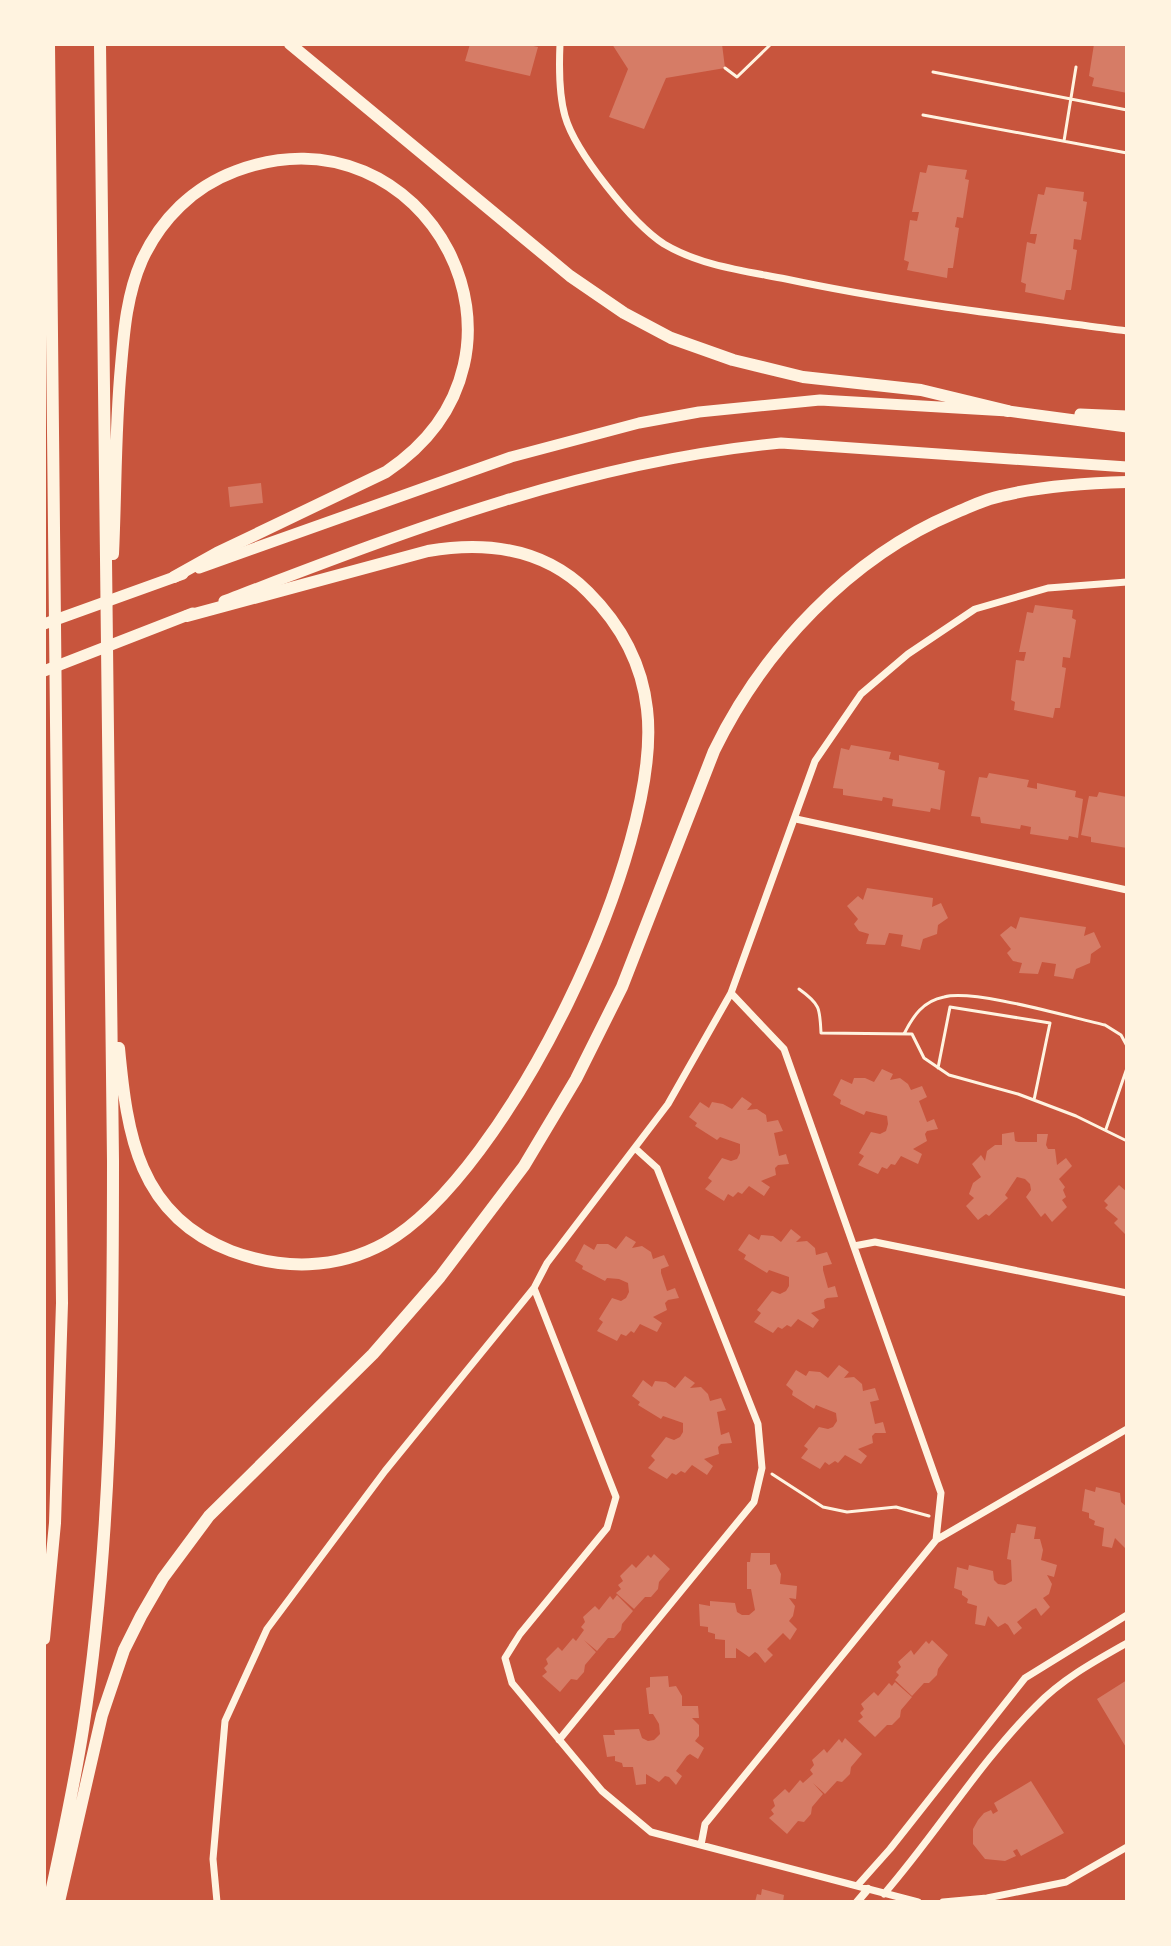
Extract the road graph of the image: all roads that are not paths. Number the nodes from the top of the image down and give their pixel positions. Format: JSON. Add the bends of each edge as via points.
{"nodes":[{"id":1,"x":49,"y":44,"type":"edge"},
{"id":2,"x":100,"y":44,"type":"edge"},
{"id":3,"x":290,"y":44,"type":"edge"},
{"id":4,"x":560,"y":44,"type":"edge"},
{"id":5,"x":1076,"y":67,"type":"dead end"},
{"id":6,"x":933,"y":72,"type":"dead end"},
{"id":7,"x":1071,"y":99,"type":"junction"},
{"id":8,"x":1127,"y":110,"type":"edge"},
{"id":9,"x":923,"y":115,"type":"dead end"},
{"id":10,"x":1064,"y":141,"type":"junction"},
{"id":11,"x":1127,"y":153,"type":"edge"},
{"id":12,"x":1127,"y":331,"type":"edge"},
{"id":13,"x":1008,"y":411,"type":"junction"},
{"id":14,"x":1127,"y":416,"type":"edge"},
{"id":15,"x":1127,"y":427,"type":"edge"},
{"id":16,"x":1127,"y":467,"type":"edge"},
{"id":17,"x":1127,"y":482,"type":"edge"},
{"id":18,"x":174,"y":577,"type":"junction"},
{"id":19,"x":1127,"y":582,"type":"edge"},
{"id":20,"x":187,"y":616,"type":"junction"},
{"id":21,"x":44,"y":624,"type":"edge"},
{"id":22,"x":44,"y":671,"type":"edge"},
{"id":23,"x":108,"y":721,"type":"junction"},
{"id":24,"x":796,"y":819,"type":"junction"},
{"id":25,"x":1127,"y":890,"type":"edge"},
{"id":26,"x":110,"y":927,"type":"junction"},
{"id":27,"x":731,"y":993,"type":"junction"},
{"id":28,"x":636,"y":1149,"type":"junction"},
{"id":29,"x":854,"y":1246,"type":"junction"},
{"id":30,"x":534,"y":1288,"type":"junction"},
{"id":31,"x":1127,"y":1293,"type":"edge"},
{"id":32,"x":1127,"y":1429,"type":"edge"},
{"id":33,"x":936,"y":1540,"type":"junction"},
{"id":34,"x":1127,"y":1615,"type":"edge"},
{"id":35,"x":44,"y":1639,"type":"edge"},
{"id":36,"x":1127,"y":1643,"type":"edge"},
{"id":37,"x":559,"y":1740,"type":"junction"},
{"id":38,"x":701,"y":1845,"type":"junction"},
{"id":39,"x":1127,"y":1847,"type":"edge"},
{"id":40,"x":857,"y":1886,"type":"junction"},
{"id":41,"x":868,"y":1889,"type":"junction"},
{"id":42,"x":884,"y":1894,"type":"junction"},
{"id":43,"x":49,"y":1902,"type":"edge"},
{"id":44,"x":59,"y":1902,"type":"edge"},
{"id":45,"x":217,"y":1902,"type":"edge"},
{"id":46,"x":857,"y":1902,"type":"edge"},
{"id":47,"x":918,"y":1902,"type":"edge"},
{"id":48,"x":943,"y":1902,"type":"edge"}],
"edges":[{"from":1,"to":35,"type":"highway","via":[[62,1303],[55,1523]]},
{"from":2,"to":23,"type":"highway"},
{"from":3,"to":13,"type":"highway","via":[[559,268],[671,338],[803,377],[921,390]]},
{"from":4,"to":12,"type":"street","via":[[565,117],[588,162],[663,243],[709,263],[838,290]]},
{"from":5,"to":7,"type":"lane"},
{"from":6,"to":7,"type":"lane"},
{"from":7,"to":8,"type":"lane"},
{"from":7,"to":10,"type":"lane"},
{"from":9,"to":10,"type":"lane"},
{"from":10,"to":11,"type":"lane"},
{"from":13,"to":14,"type":"highway"},
{"from":13,"to":15,"type":"highway"},
{"from":13,"to":18,"type":"highway","via":[[820,400],[639,423],[467,471]]},
{"from":16,"to":20,"type":"highway","via":[[781,443],[672,456],[479,508]]},
{"from":17,"to":44,"type":"highway","via":[[1070,483],[1000,496],[928,526],[830,596],[762,670],[714,751],[622,987],[524,1166],[440,1277],[373,1354],[209,1516],[141,1616],[102,1715]]},
{"from":18,"to":21,"type":"highway"},
{"from":18,"to":23,"type":"highway","via":[[386,472],[407,458],[447,410],[467,351],[466,297],[432,223],[389,185],[332,162],[268,161],[206,185],[169,215],[155,235],[133,283],[117,404]]},
{"from":19,"to":24,"type":"street","via":[[1048,588],[975,609],[908,654],[861,694],[815,761]]},
{"from":20,"to":22,"type":"highway"},
{"from":20,"to":26,"type":"highway","via":[[428,551],[492,546],[531,555],[565,573],[597,601],[639,670],[648,732],[641,806],[618,885],[591,950],[551,1033],[493,1132],[426,1214],[383,1244],[338,1261],[283,1265],[219,1246],[183,1221],[152,1186],[140,1166],[126,1114]]},
{"from":23,"to":26,"type":"highway"},
{"from":24,"to":25,"type":"street"},
{"from":24,"to":27,"type":"street"},
{"from":26,"to":43,"type":"highway","via":[[109,1458],[83,1728]]},
{"from":27,"to":28,"type":"street"},
{"from":27,"to":29,"type":"street","via":[[784,1049]]},
{"from":28,"to":30,"type":"street","via":[[547,1263]]},
{"from":28,"to":37,"type":"street","via":[[657,1168],[758,1424],[762,1468],[754,1502]]},
{"from":29,"to":31,"type":"street","via":[[875,1242]]},
{"from":29,"to":33,"type":"street","via":[[941,1493]]},
{"from":30,"to":37,"type":"street","via":[[616,1497],[607,1528],[505,1658],[512,1683]]},
{"from":30,"to":45,"type":"street","via":[[385,1471],[267,1629],[225,1721],[213,1859]]},
{"from":32,"to":33,"type":"street"},
{"from":33,"to":38,"type":"street","via":[[705,1824]]},
{"from":34,"to":40,"type":"street","via":[[1025,1678]]},
{"from":36,"to":42,"type":"street","via":[[1082,1667],[1036,1705]]},
{"from":37,"to":38,"type":"street","via":[[602,1791],[651,1832]]},
{"from":38,"to":40,"type":"street"},
{"from":39,"to":48,"type":"street","via":[[1066,1882]]},
{"from":40,"to":41,"type":"street"},
{"from":41,"to":42,"type":"street"},
{"from":41,"to":46,"type":"street"},
{"from":42,"to":47,"type":"street"}]}
